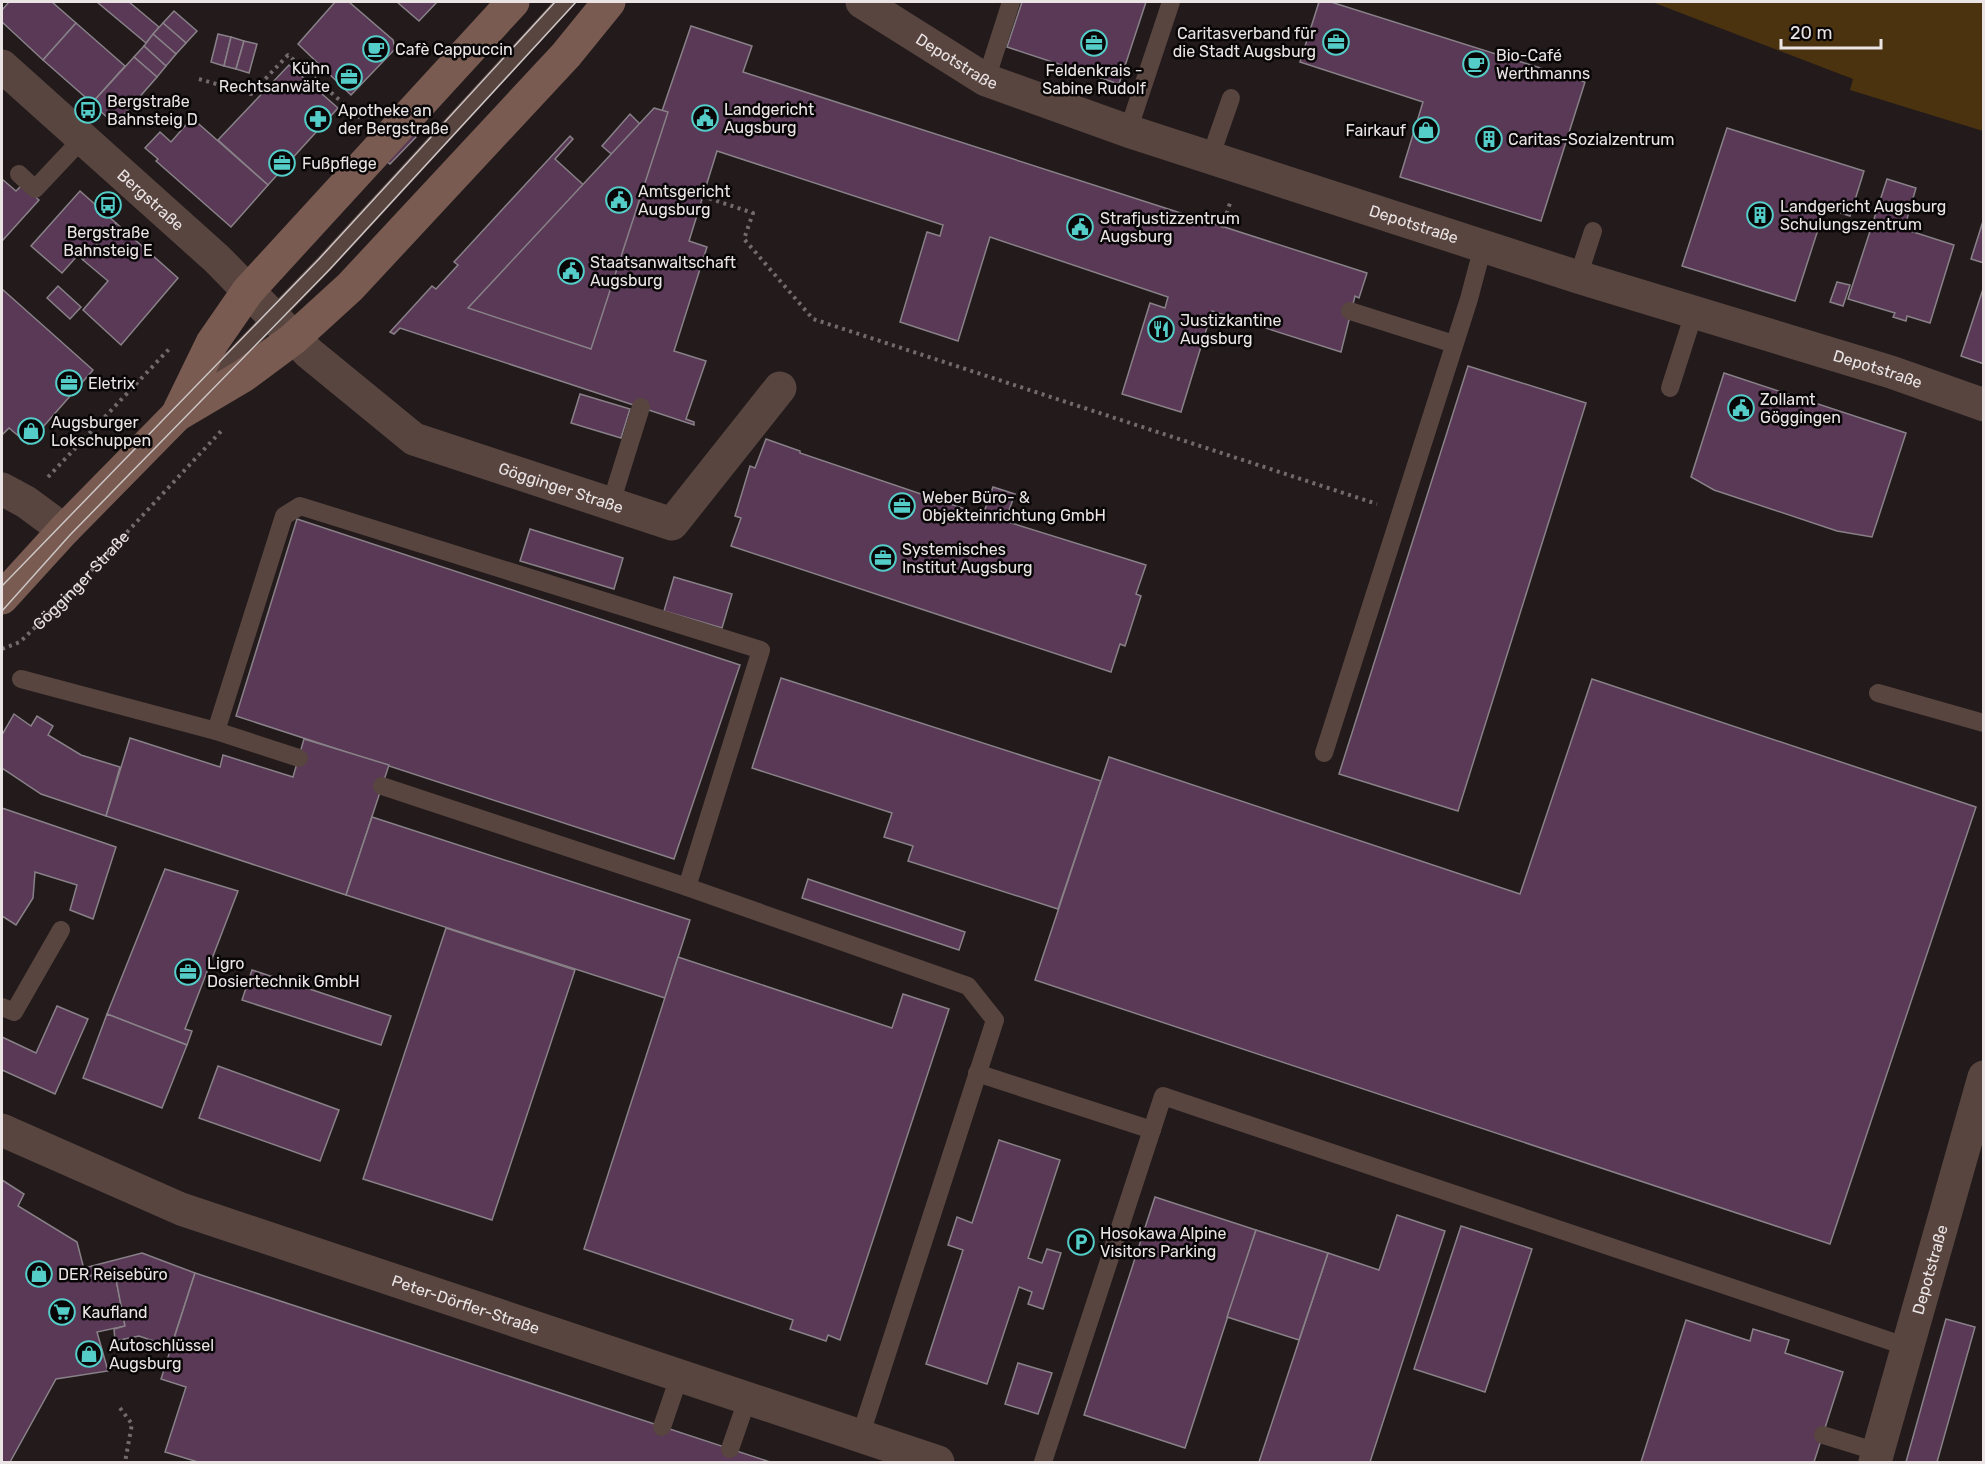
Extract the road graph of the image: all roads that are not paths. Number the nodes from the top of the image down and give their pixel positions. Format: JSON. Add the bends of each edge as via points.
{"nodes":[{"id":1,"x":513,"y":2,"type":"edge"},
{"id":2,"x":565,"y":2,"type":"edge"},
{"id":3,"x":609,"y":2,"type":"edge"},
{"id":4,"x":862,"y":2,"type":"edge"},
{"id":5,"x":1011,"y":2,"type":"edge"},
{"id":6,"x":1171,"y":2,"type":"edge"},
{"id":7,"x":2,"y":66,"type":"edge"},
{"id":8,"x":986,"y":80,"type":"junction"},
{"id":9,"x":1231,"y":98,"type":"dead end"},
{"id":10,"x":1128,"y":131,"type":"junction"},
{"id":11,"x":83,"y":138,"type":"junction"},
{"id":12,"x":1210,"y":158,"type":"junction"},
{"id":13,"x":19,"y":174,"type":"dead end"},
{"id":14,"x":1593,"y":231,"type":"dead end"},
{"id":15,"x":1483,"y":246,"type":"junction"},
{"id":16,"x":1578,"y":277,"type":"junction"},
{"id":17,"x":248,"y":291,"type":"junction"},
{"id":18,"x":1350,"y":311,"type":"dead end"},
{"id":19,"x":1694,"y":314,"type":"junction"},
{"id":20,"x":282,"y":328,"type":"junction"},
{"id":21,"x":1454,"y":344,"type":"junction"},
{"id":22,"x":780,"y":388,"type":"dead end"},
{"id":23,"x":1670,"y":388,"type":"dead end"},
{"id":24,"x":1983,"y":405,"type":"edge"},
{"id":25,"x":641,"y":407,"type":"dead end"},
{"id":26,"x":177,"y":415,"type":"junction"},
{"id":27,"x":14,"y":495,"type":"edge"},
{"id":28,"x":611,"y":503,"type":"junction"},
{"id":29,"x":64,"y":530,"type":"junction"},
{"id":30,"x":2,"y":598,"type":"edge"},
{"id":31,"x":21,"y":679,"type":"dead end"},
{"id":32,"x":1878,"y":693,"type":"dead end"},
{"id":33,"x":1982,"y":716,"type":"edge"},
{"id":34,"x":216,"y":731,"type":"junction"},
{"id":35,"x":1324,"y":753,"type":"dead end"},
{"id":36,"x":299,"y":758,"type":"dead end"},
{"id":37,"x":382,"y":786,"type":"dead end"},
{"id":38,"x":687,"y":887,"type":"junction"},
{"id":39,"x":61,"y":930,"type":"dead end"},
{"id":40,"x":2,"y":1007,"type":"edge"},
{"id":41,"x":977,"y":1073,"type":"junction"},
{"id":42,"x":1983,"y":1077,"type":"edge"},
{"id":43,"x":2,"y":1130,"type":"edge"},
{"id":44,"x":1152,"y":1130,"type":"junction"},
{"id":45,"x":1908,"y":1347,"type":"junction"},
{"id":46,"x":679,"y":1377,"type":"junction"},
{"id":47,"x":747,"y":1400,"type":"junction"},
{"id":48,"x":662,"y":1427,"type":"dead end"},
{"id":49,"x":1823,"y":1435,"type":"dead end"},
{"id":50,"x":860,"y":1437,"type":"junction"},
{"id":51,"x":730,"y":1449,"type":"dead end"},
{"id":52,"x":899,"y":1457,"type":"edge"},
{"id":53,"x":1877,"y":1457,"type":"edge"},
{"id":54,"x":938,"y":1462,"type":"edge"},
{"id":55,"x":1043,"y":1462,"type":"edge"}],
"edges":[{"from":1,"to":17,"type":"main road"},
{"from":2,"to":20,"type":"lane"},
{"from":3,"to":20,"type":"main road","via":[[566,55],[350,287]]},
{"from":4,"to":8,"type":"street","name":"Depotstraße"},
{"from":5,"to":8,"type":"lane"},
{"from":6,"to":10,"type":"lane"},
{"from":7,"to":11,"type":"street","name":"Bergstraße"},
{"from":8,"to":10,"type":"street","name":"Depotstraße"},
{"from":9,"to":12,"type":"lane"},
{"from":10,"to":12,"type":"street","name":"Depotstraße"},
{"from":11,"to":13,"type":"lane","via":[[35,189]]},
{"from":11,"to":17,"type":"street","name":"Bergstraße"},
{"from":12,"to":15,"type":"street","name":"Depotstraße"},
{"from":14,"to":16,"type":"lane"},
{"from":15,"to":16,"type":"street","name":"Depotstraße"},
{"from":15,"to":21,"type":"lane"},
{"from":16,"to":19,"type":"street","name":"Depotstraße"},
{"from":17,"to":20,"type":"street","name":"Bergstraße"},
{"from":17,"to":26,"type":"main road","via":[[212,343]]},
{"from":18,"to":21,"type":"lane"},
{"from":19,"to":23,"type":"lane"},
{"from":19,"to":24,"type":"street","name":"Depotstraße","via":[[1891,372]]},
{"from":20,"to":26,"type":"main road","via":[[243,376]]},
{"from":20,"to":28,"type":"street","name":"Gögginger Straße","via":[[414,439]]},
{"from":21,"to":35,"type":"lane"},
{"from":22,"to":28,"type":"street","name":"Gögginger Straße","via":[[672,524]]},
{"from":25,"to":28,"type":"lane"},
{"from":26,"to":29,"type":"main road"},
{"from":27,"to":29,"type":"street"},
{"from":29,"to":30,"type":"main road"},
{"from":31,"to":34,"type":"lane"},
{"from":32,"to":33,"type":"lane","via":[[1949,713]]},
{"from":34,"to":36,"type":"lane"},
{"from":34,"to":38,"type":"lane","via":[[284,516],[300,506],[761,650]]},
{"from":37,"to":38,"type":"lane"},
{"from":38,"to":41,"type":"lane","via":[[968,986],[995,1020]]},
{"from":39,"to":40,"type":"lane","via":[[14,1012]]},
{"from":41,"to":44,"type":"lane"},
{"from":41,"to":50,"type":"lane"},
{"from":42,"to":45,"type":"street","name":"Depotstraße"},
{"from":43,"to":46,"type":"street","name":"Peter-Dörfler-Straße","via":[[181,1209]]},
{"from":44,"to":45,"type":"lane","via":[[1162,1096]]},
{"from":44,"to":55,"type":"lane"},
{"from":45,"to":53,"type":"street","name":"Depotstraße"},
{"from":46,"to":47,"type":"street","name":"Peter-Dörfler-Straße"},
{"from":46,"to":48,"type":"lane"},
{"from":47,"to":50,"type":"street","name":"Peter-Dörfler-Straße"},
{"from":47,"to":51,"type":"lane"},
{"from":49,"to":53,"type":"lane"},
{"from":50,"to":52,"type":"street","name":"Peter-Dörfler-Straße"},
{"from":52,"to":54,"type":"street","name":"Peter-Dörfler-Straße"}]}
